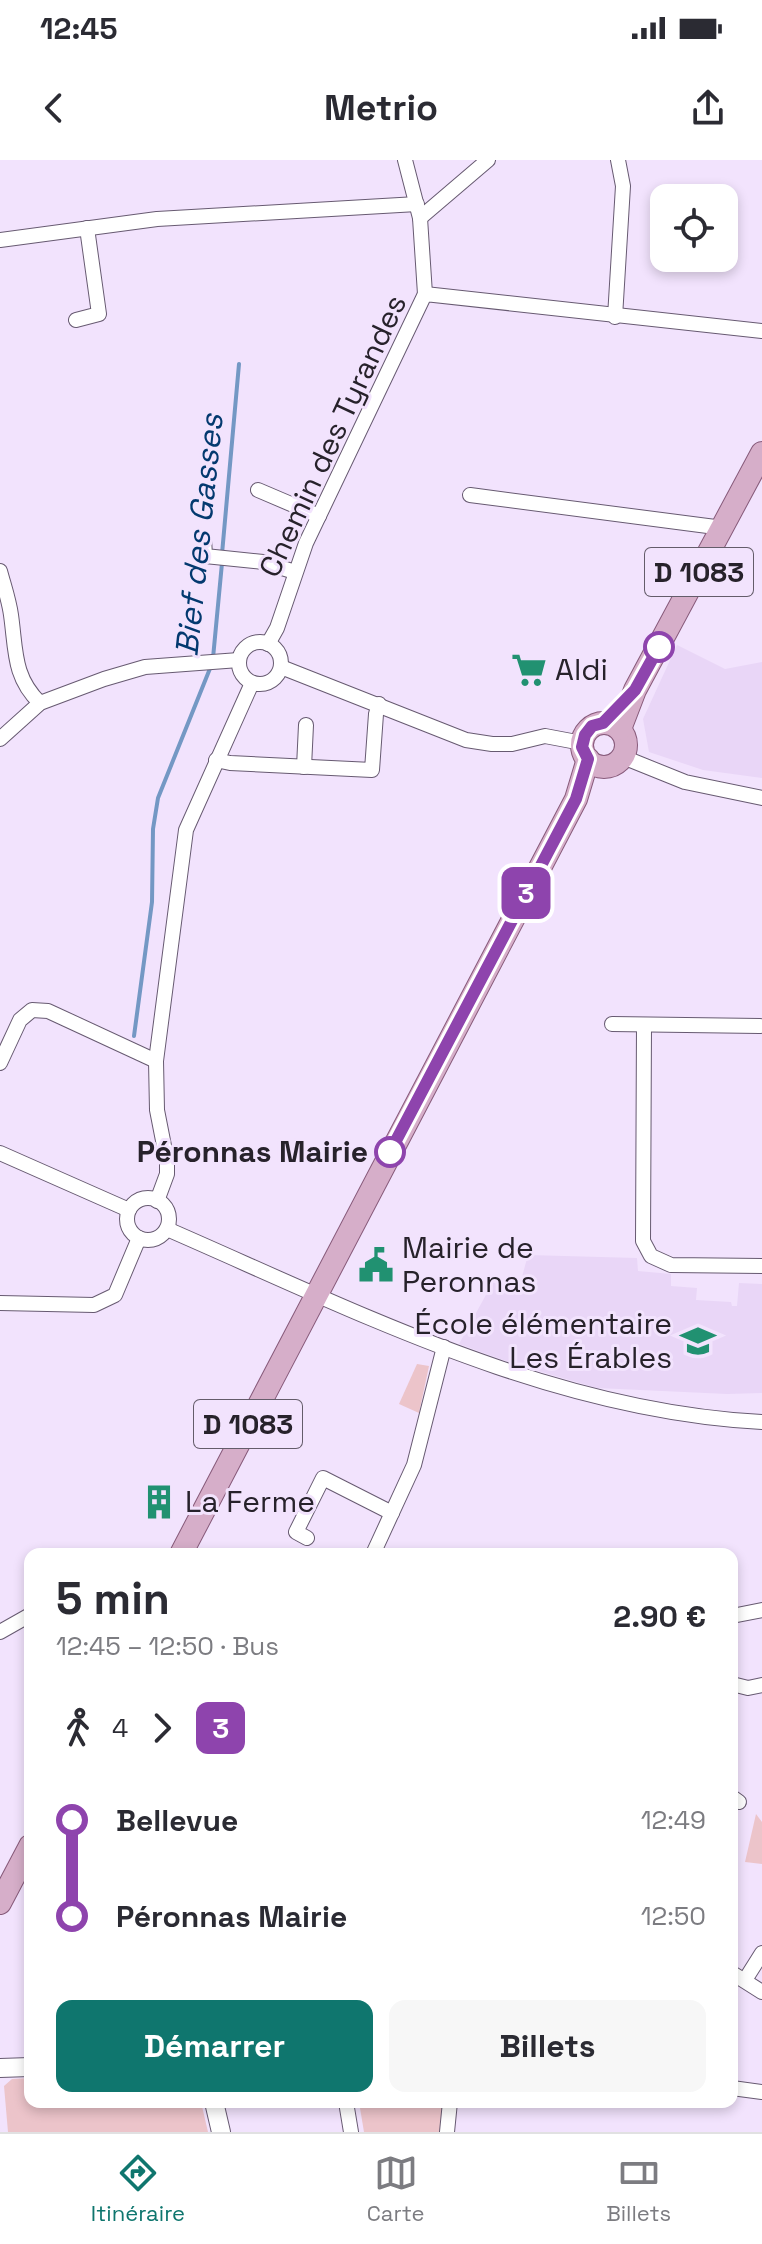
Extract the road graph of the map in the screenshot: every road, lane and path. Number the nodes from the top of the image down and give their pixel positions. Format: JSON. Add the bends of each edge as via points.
{"nodes":[{"id":1,"x":405,"y":160,"type":"edge"},
{"id":2,"x":488,"y":160,"type":"edge"},
{"id":3,"x":618,"y":160,"type":"edge"},
{"id":4,"x":418,"y":211,"type":"junction"},
{"id":5,"x":87,"y":228,"type":"junction"},
{"id":6,"x":0,"y":240,"type":"edge"},
{"id":7,"x":425,"y":294,"type":"junction"},
{"id":8,"x":615,"y":317,"type":"junction"},
{"id":9,"x":76,"y":320,"type":"dead end"},
{"id":10,"x":762,"y":331,"type":"edge"},
{"id":11,"x":762,"y":453,"type":"edge"},
{"id":12,"x":258,"y":490,"type":"dead end"},
{"id":13,"x":470,"y":495,"type":"dead end"},
{"id":14,"x":319,"y":516,"type":"junction"},
{"id":15,"x":723,"y":528,"type":"junction"},
{"id":16,"x":204,"y":538,"type":"dead end"},
{"id":17,"x":0,"y":571,"type":"edge"},
{"id":18,"x":295,"y":572,"type":"junction"},
{"id":19,"x":268,"y":644,"type":"junction"},
{"id":20,"x":239,"y":660,"type":"junction"},
{"id":21,"x":17,"y":664,"type":"junction"},
{"id":22,"x":281,"y":667,"type":"junction"},
{"id":23,"x":0,"y":669,"type":"edge"},
{"id":24,"x":252,"y":683,"type":"junction"},
{"id":25,"x":40,"y":703,"type":"junction"},
{"id":26,"x":379,"y":704,"type":"junction"},
{"id":27,"x":306,"y":725,"type":"dead end"},
{"id":28,"x":612,"y":726,"type":"junction"},
{"id":29,"x":0,"y":739,"type":"edge"},
{"id":30,"x":590,"y":756,"type":"junction"},
{"id":31,"x":623,"y":757,"type":"junction"},
{"id":32,"x":216,"y":760,"type":"junction"},
{"id":33,"x":304,"y":767,"type":"junction"},
{"id":34,"x":762,"y":798,"type":"edge"},
{"id":35,"x":612,"y":1024,"type":"dead end"},
{"id":36,"x":644,"y":1025,"type":"junction"},
{"id":37,"x":761,"y":1029,"type":"edge"},
{"id":38,"x":156,"y":1061,"type":"junction"},
{"id":39,"x":0,"y":1063,"type":"edge"},
{"id":40,"x":0,"y":1153,"type":"edge"},
{"id":41,"x":157,"y":1201,"type":"junction"},
{"id":42,"x":129,"y":1210,"type":"junction"},
{"id":43,"x":167,"y":1229,"type":"junction"},
{"id":44,"x":139,"y":1238,"type":"junction"},
{"id":45,"x":762,"y":1266,"type":"edge"},
{"id":46,"x":316,"y":1293,"type":"junction"},
{"id":47,"x":0,"y":1303,"type":"edge"},
{"id":48,"x":444,"y":1347,"type":"junction"},
{"id":49,"x":762,"y":1422,"type":"edge"},
{"id":50,"x":392,"y":1513,"type":"junction"},
{"id":51,"x":307,"y":1538,"type":"dead end"},
{"id":52,"x":184,"y":1548,"type":"edge"},
{"id":53,"x":376,"y":1548,"type":"edge"},
{"id":54,"x":762,"y":1610,"type":"edge"},
{"id":55,"x":738,"y":1615,"type":"edge"},
{"id":56,"x":24,"y":1618,"type":"edge"},
{"id":57,"x":0,"y":1632,"type":"edge"},
{"id":58,"x":762,"y":1685,"type":"edge"},
{"id":59,"x":738,"y":1686,"type":"edge"},
{"id":60,"x":24,"y":1857,"type":"edge"},
{"id":61,"x":0,"y":1903,"type":"edge"},
{"id":62,"x":762,"y":1953,"type":"edge"},
{"id":63,"x":738,"y":1977,"type":"edge"},
{"id":64,"x":762,"y":1992,"type":"edge"},
{"id":65,"x":24,"y":2067,"type":"edge"},
{"id":66,"x":0,"y":2068,"type":"edge"},
{"id":67,"x":738,"y":2089,"type":"edge"},
{"id":68,"x":762,"y":2092,"type":"edge"},
{"id":69,"x":215,"y":2108,"type":"edge"},
{"id":70,"x":347,"y":2108,"type":"edge"},
{"id":71,"x":449,"y":2108,"type":"edge"},
{"id":72,"x":221,"y":2132,"type":"edge"},
{"id":73,"x":351,"y":2132,"type":"edge"},
{"id":74,"x":447,"y":2132,"type":"edge"}],
"edges":[{"from":1,"to":4,"type":"street"},
{"from":2,"to":4,"type":"street"},
{"from":3,"to":8,"type":"street","via":[[623,186]]},
{"from":4,"to":5,"type":"street","via":[[157,219]]},
{"from":4,"to":7,"type":"street"},
{"from":5,"to":6,"type":"street"},
{"from":5,"to":9,"type":"street","via":[[99,314]]},
{"from":7,"to":8,"type":"street","name":"Chemin des Tyrandes"},
{"from":7,"to":14,"type":"street","name":"Chemin des Tyrandes"},
{"from":8,"to":10,"type":"street","name":"Chemin des Tyrandes"},
{"from":11,"to":15,"type":"main road","number":"D 1083"},
{"from":12,"to":14,"type":"street"},
{"from":13,"to":15,"type":"street"},
{"from":14,"to":18,"type":"street","name":"Chemin des Tyrandes"},
{"from":15,"to":28,"type":"main road","number":"D 1083"},
{"from":16,"to":18,"type":"street","via":[[205,556],[263,562]]},
{"from":17,"to":21,"type":"street"},
{"from":18,"to":19,"type":"street","name":"Chemin des Tyrandes"},
{"from":19,"to":20,"type":"street","via":[[249,645]]},
{"from":19,"to":22,"type":"street","via":[[278,653]]},
{"from":20,"to":24,"type":"street","via":[[241,674]]},
{"from":20,"to":25,"type":"street","via":[[145,667]]},
{"from":21,"to":23,"type":"street"},
{"from":21,"to":25,"type":"street","via":[[27,691]]},
{"from":22,"to":24,"type":"street","via":[[270,682]]},
{"from":22,"to":26,"type":"street"},
{"from":24,"to":32,"type":"street"},
{"from":25,"to":29,"type":"street"},
{"from":26,"to":30,"type":"street","via":[[466,740],[512,744],[545,736]]},
{"from":26,"to":33,"type":"street","via":[[372,770]]},
{"from":27,"to":33,"type":"street"},
{"from":28,"to":30,"type":"main road","via":[[589,729]]},
{"from":28,"to":31,"type":"main road","via":[[626,740]]},
{"from":30,"to":31,"type":"main road","via":[[612,765]]},
{"from":30,"to":46,"type":"main road","number":"D 1083","via":[[591,783],[576,799]]},
{"from":31,"to":34,"type":"street","via":[[685,782]]},
{"from":32,"to":33,"type":"street"},
{"from":32,"to":38,"type":"street","via":[[186,830]]},
{"from":35,"to":36,"type":"street"},
{"from":36,"to":37,"type":"street"},
{"from":36,"to":45,"type":"street","via":[[643,1241],[651,1256],[671,1265]]},
{"from":38,"to":39,"type":"street","via":[[48,1011],[32,1010],[20,1020]]},
{"from":38,"to":41,"type":"street","via":[[157,1110],[167,1161]]},
{"from":40,"to":42,"type":"street"},
{"from":41,"to":42,"type":"street","via":[[141,1200]]},
{"from":41,"to":43,"type":"street","via":[[168,1213]]},
{"from":42,"to":44,"type":"street","via":[[130,1230]]},
{"from":43,"to":44,"type":"street","via":[[152,1240]]},
{"from":43,"to":46,"type":"street"},
{"from":44,"to":47,"type":"street","via":[[115,1295],[94,1305]]},
{"from":46,"to":48,"type":"street"},
{"from":46,"to":52,"type":"main road","number":"D 1083"},
{"from":48,"to":49,"type":"street","via":[[572,1391],[685,1416]]},
{"from":48,"to":50,"type":"street","via":[[414,1465]]},
{"from":50,"to":51,"type":"street","via":[[323,1478],[296,1532]]},
{"from":50,"to":53,"type":"street"},
{"from":54,"to":55,"type":"street"},
{"from":56,"to":57,"type":"street"},
{"from":58,"to":59,"type":"street"},
{"from":60,"to":61,"type":"main road"},
{"from":62,"to":63,"type":"street"},
{"from":63,"to":64,"type":"street"},
{"from":65,"to":66,"type":"street"},
{"from":67,"to":68,"type":"street"},
{"from":69,"to":72,"type":"street"},
{"from":70,"to":73,"type":"street"},
{"from":71,"to":74,"type":"street"}]}
